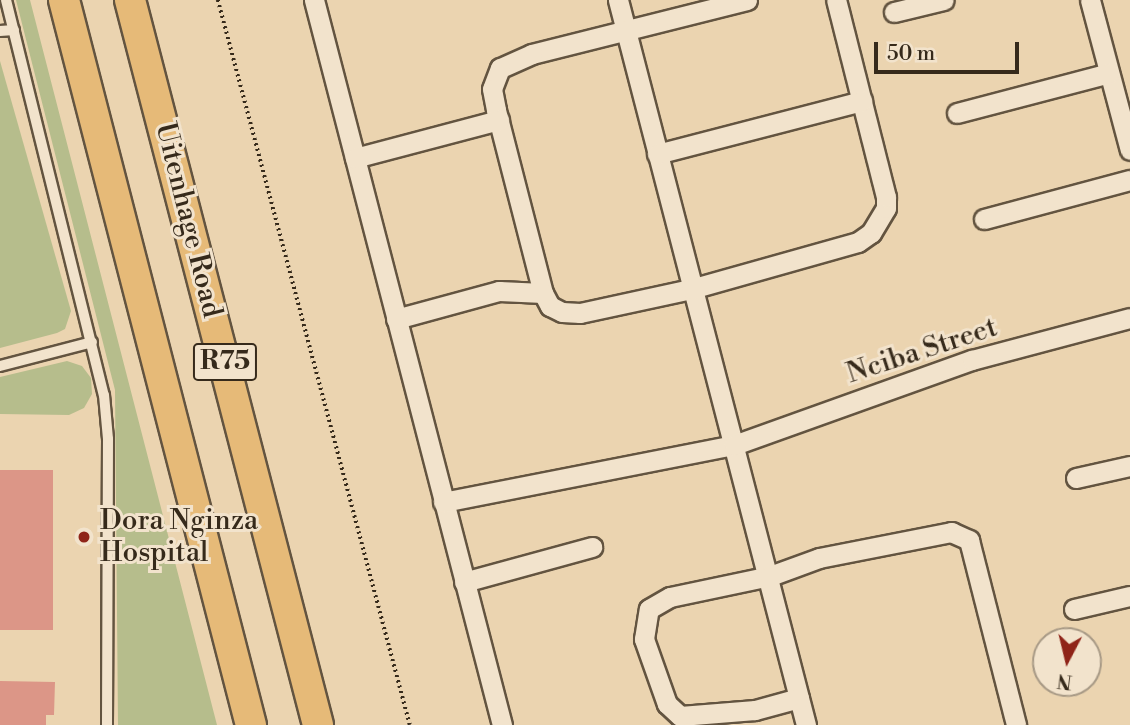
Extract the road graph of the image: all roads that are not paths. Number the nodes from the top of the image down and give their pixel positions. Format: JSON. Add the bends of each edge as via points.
{"nodes":[{"id":1,"x":6,"y":0,"type":"edge"},
{"id":2,"x":64,"y":0,"type":"edge"},
{"id":3,"x":131,"y":0,"type":"edge"},
{"id":4,"x":314,"y":0,"type":"edge"},
{"id":5,"x":618,"y":0,"type":"edge"},
{"id":6,"x":747,"y":0,"type":"edge"},
{"id":7,"x":836,"y":0,"type":"edge"},
{"id":8,"x":944,"y":0,"type":"edge"},
{"id":9,"x":1090,"y":0,"type":"edge"},
{"id":10,"x":894,"y":12,"type":"dead end"},
{"id":11,"x":626,"y":29,"type":"junction"},
{"id":12,"x":14,"y":30,"type":"junction"},
{"id":13,"x":0,"y":31,"type":"edge"},
{"id":14,"x":1109,"y":73,"type":"junction"},
{"id":15,"x":862,"y":101,"type":"junction"},
{"id":16,"x":957,"y":113,"type":"dead end"},
{"id":17,"x":499,"y":120,"type":"junction"},
{"id":18,"x":1130,"y":150,"type":"edge"},
{"id":19,"x":657,"y":154,"type":"junction"},
{"id":20,"x":355,"y":158,"type":"junction"},
{"id":21,"x":1130,"y":180,"type":"edge"},
{"id":22,"x":984,"y":219,"type":"dead end"},
{"id":23,"x":691,"y":289,"type":"junction"},
{"id":24,"x":542,"y":293,"type":"junction"},
{"id":25,"x":1130,"y":318,"type":"edge"},
{"id":26,"x":396,"y":319,"type":"junction"},
{"id":27,"x":92,"y":342,"type":"junction"},
{"id":28,"x":0,"y":366,"type":"edge"},
{"id":29,"x":734,"y":445,"type":"junction"},
{"id":30,"x":1130,"y":466,"type":"edge"},
{"id":31,"x":1076,"y":478,"type":"dead end"},
{"id":32,"x":443,"y":502,"type":"junction"},
{"id":33,"x":592,"y":548,"type":"dead end"},
{"id":34,"x":770,"y":576,"type":"junction"},
{"id":35,"x":464,"y":582,"type":"junction"},
{"id":36,"x":1130,"y":596,"type":"edge"},
{"id":37,"x":1074,"y":609,"type":"dead end"},
{"id":38,"x":799,"y":698,"type":"junction"},
{"id":39,"x":107,"y":725,"type":"edge"},
{"id":40,"x":251,"y":725,"type":"edge"},
{"id":41,"x":318,"y":725,"type":"edge"},
{"id":42,"x":502,"y":725,"type":"edge"},
{"id":43,"x":806,"y":725,"type":"edge"},
{"id":44,"x":1016,"y":725,"type":"edge"}],
"edges":[{"from":1,"to":12,"type":"lane"},
{"from":2,"to":40,"type":"main road","number":"R75"},
{"from":3,"to":41,"type":"main road","name":"Uitenhage Road","number":"R75"},
{"from":4,"to":20,"type":"street"},
{"from":5,"to":11,"type":"street"},
{"from":6,"to":11,"type":"street"},
{"from":7,"to":15,"type":"street"},
{"from":8,"to":10,"type":"street"},
{"from":9,"to":14,"type":"street"},
{"from":11,"to":17,"type":"street","via":[[500,68],[492,89]]},
{"from":11,"to":19,"type":"street"},
{"from":12,"to":13,"type":"lane"},
{"from":12,"to":27,"type":"lane"},
{"from":14,"to":16,"type":"street"},
{"from":14,"to":18,"type":"street"},
{"from":15,"to":19,"type":"street"},
{"from":15,"to":23,"type":"street","via":[[886,197],[884,215],[871,233],[858,242]]},
{"from":17,"to":20,"type":"street"},
{"from":17,"to":24,"type":"street"},
{"from":19,"to":23,"type":"street"},
{"from":20,"to":26,"type":"street"},
{"from":21,"to":22,"type":"street"},
{"from":23,"to":24,"type":"street","via":[[580,313],[550,306]]},
{"from":23,"to":29,"type":"street"},
{"from":24,"to":26,"type":"street","via":[[499,292]]},
{"from":25,"to":29,"type":"street","name":"Nciba Street","via":[[972,360]]},
{"from":26,"to":32,"type":"street"},
{"from":27,"to":28,"type":"lane"},
{"from":27,"to":39,"type":"lane","via":[[108,439]]},
{"from":29,"to":32,"type":"street","name":"Nciba Street"},
{"from":29,"to":34,"type":"street"},
{"from":30,"to":31,"type":"street"},
{"from":32,"to":35,"type":"street"},
{"from":33,"to":35,"type":"street"},
{"from":34,"to":38,"type":"street"},
{"from":34,"to":38,"type":"street","via":[[670,597],[649,609],[644,639],[667,704],[680,716],[755,710]]},
{"from":34,"to":44,"type":"street","via":[[819,558],[929,535],[951,533],[968,540]]},
{"from":35,"to":42,"type":"street"},
{"from":36,"to":37,"type":"street"},
{"from":38,"to":43,"type":"street"}]}
